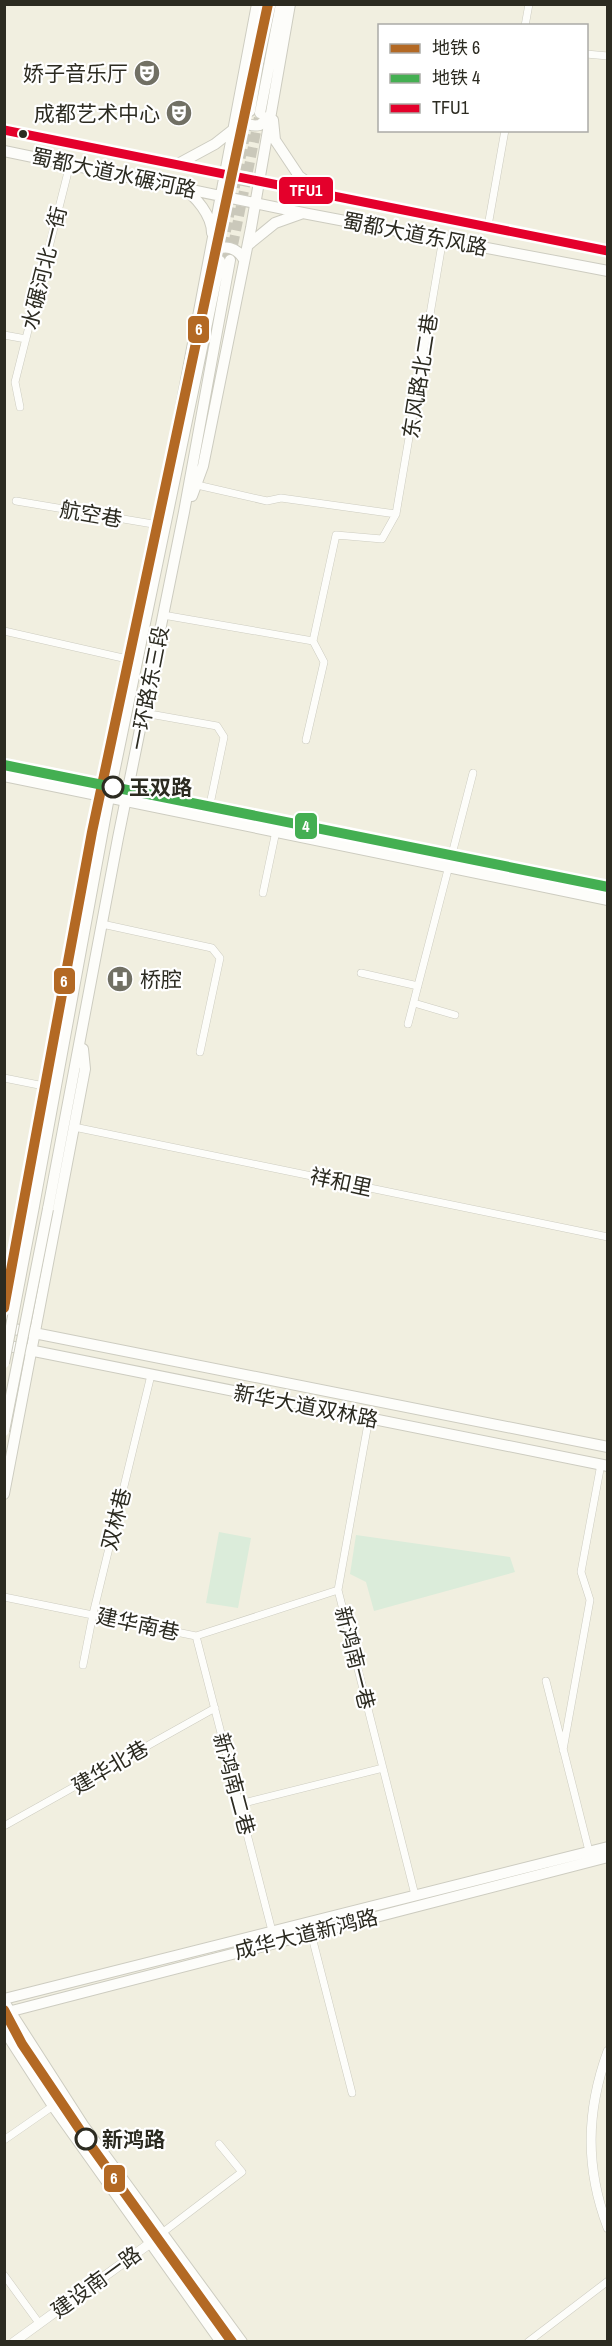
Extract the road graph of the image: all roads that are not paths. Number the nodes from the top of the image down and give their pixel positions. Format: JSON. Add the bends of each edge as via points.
{"nodes":[{"id":1,"x":257,"y":4,"type":"edge"},
{"id":2,"x":268,"y":4,"type":"edge"},
{"id":3,"x":281,"y":4,"type":"edge"},
{"id":4,"x":290,"y":4,"type":"edge"},
{"id":5,"x":529,"y":4,"type":"edge"},
{"id":6,"x":525,"y":24,"type":"edge"},
{"id":7,"x":588,"y":54,"type":"edge"},
{"id":8,"x":608,"y":56,"type":"edge"},
{"id":9,"x":272,"y":104,"type":"junction"},
{"id":10,"x":238,"y":107,"type":"junction"},
{"id":11,"x":260,"y":113,"type":"junction"},
{"id":12,"x":234,"y":129,"type":"junction"},
{"id":13,"x":4,"y":130,"type":"edge"},
{"id":14,"x":505,"y":132,"type":"edge"},
{"id":15,"x":4,"y":151,"type":"edge"},
{"id":16,"x":70,"y":164,"type":"junction"},
{"id":17,"x":178,"y":164,"type":"junction"},
{"id":18,"x":226,"y":174,"type":"junction"},
{"id":19,"x":259,"y":180,"type":"junction"},
{"id":20,"x":173,"y":184,"type":"junction"},
{"id":21,"x":328,"y":194,"type":"junction"},
{"id":22,"x":223,"y":195,"type":"junction"},
{"id":23,"x":256,"y":201,"type":"junction"},
{"id":24,"x":303,"y":213,"type":"junction"},
{"id":25,"x":488,"y":226,"type":"junction"},
{"id":26,"x":442,"y":238,"type":"junction"},
{"id":27,"x":247,"y":245,"type":"junction"},
{"id":28,"x":212,"y":249,"type":"junction"},
{"id":29,"x":608,"y":251,"type":"edge"},
{"id":30,"x":244,"y":260,"type":"junction"},
{"id":31,"x":608,"y":271,"type":"edge"},
{"id":32,"x":4,"y":335,"type":"edge"},
{"id":33,"x":26,"y":339,"type":"junction"},
{"id":34,"x":20,"y":407,"type":"dead end"},
{"id":35,"x":197,"y":485,"type":"junction"},
{"id":36,"x":16,"y":501,"type":"dead end"},
{"id":37,"x":169,"y":512,"type":"junction"},
{"id":38,"x":184,"y":512,"type":"junction"},
{"id":39,"x":396,"y":514,"type":"junction"},
{"id":40,"x":165,"y":526,"type":"junction"},
{"id":41,"x":163,"y":615,"type":"junction"},
{"id":42,"x":4,"y":631,"type":"edge"},
{"id":43,"x":313,"y":641,"type":"junction"},
{"id":44,"x":136,"y":660,"type":"junction"},
{"id":45,"x":144,"y":713,"type":"junction"},
{"id":46,"x":306,"y":740,"type":"dead end"},
{"id":47,"x":4,"y":768,"type":"edge"},
{"id":48,"x":473,"y":773,"type":"dead end"},
{"id":49,"x":4,"y":776,"type":"edge"},
{"id":50,"x":110,"y":793,"type":"junction"},
{"id":51,"x":127,"y":797,"type":"junction"},
{"id":52,"x":209,"y":809,"type":"junction"},
{"id":53,"x":276,"y":831,"type":"junction"},
{"id":54,"x":451,"y":863,"type":"junction"},
{"id":55,"x":608,"y":891,"type":"edge"},
{"id":56,"x":263,"y":893,"type":"dead end"},
{"id":57,"x":608,"y":900,"type":"edge"},
{"id":58,"x":102,"y":924,"type":"junction"},
{"id":59,"x":361,"y":973,"type":"dead end"},
{"id":60,"x":418,"y":986,"type":"junction"},
{"id":61,"x":414,"y":1003,"type":"junction"},
{"id":62,"x":455,"y":1015,"type":"dead end"},
{"id":63,"x":408,"y":1024,"type":"dead end"},
{"id":64,"x":66,"y":1037,"type":"junction"},
{"id":65,"x":81,"y":1040,"type":"junction"},
{"id":66,"x":200,"y":1052,"type":"dead end"},
{"id":67,"x":4,"y":1078,"type":"edge"},
{"id":68,"x":49,"y":1087,"type":"junction"},
{"id":69,"x":74,"y":1127,"type":"junction"},
{"id":70,"x":608,"y":1237,"type":"edge"},
{"id":71,"x":4,"y":1315,"type":"edge"},
{"id":72,"x":4,"y":1327,"type":"edge"},
{"id":73,"x":37,"y":1333,"type":"junction"},
{"id":74,"x":4,"y":1346,"type":"edge"},
{"id":75,"x":33,"y":1351,"type":"junction"},
{"id":76,"x":4,"y":1363,"type":"edge"},
{"id":77,"x":151,"y":1375,"type":"junction"},
{"id":78,"x":369,"y":1418,"type":"junction"},
{"id":79,"x":4,"y":1431,"type":"edge"},
{"id":80,"x":608,"y":1447,"type":"edge"},
{"id":81,"x":604,"y":1465,"type":"edge"},
{"id":82,"x":4,"y":1494,"type":"edge"},
{"id":83,"x":338,"y":1590,"type":"junction"},
{"id":84,"x":4,"y":1597,"type":"edge"},
{"id":85,"x":93,"y":1614,"type":"junction"},
{"id":86,"x":196,"y":1636,"type":"junction"},
{"id":87,"x":83,"y":1665,"type":"dead end"},
{"id":88,"x":546,"y":1681,"type":"dead end"},
{"id":89,"x":215,"y":1708,"type":"junction"},
{"id":90,"x":563,"y":1750,"type":"junction"},
{"id":91,"x":383,"y":1768,"type":"junction"},
{"id":92,"x":240,"y":1804,"type":"junction"},
{"id":93,"x":4,"y":1826,"type":"edge"},
{"id":94,"x":608,"y":1847,"type":"edge"},
{"id":95,"x":589,"y":1851,"type":"junction"},
{"id":96,"x":608,"y":1857,"type":"edge"},
{"id":97,"x":415,"y":1895,"type":"junction"},
{"id":98,"x":272,"y":1931,"type":"junction"},
{"id":99,"x":311,"y":1933,"type":"junction"},
{"id":100,"x":6,"y":2006,"type":"edge"},
{"id":101,"x":4,"y":2030,"type":"edge"},
{"id":102,"x":608,"y":2051,"type":"edge"},
{"id":103,"x":352,"y":2094,"type":"dead end"},
{"id":104,"x":53,"y":2106,"type":"junction"},
{"id":105,"x":4,"y":2140,"type":"edge"},
{"id":106,"x":219,"y":2144,"type":"dead end"},
{"id":107,"x":608,"y":2228,"type":"edge"},
{"id":108,"x":162,"y":2233,"type":"junction"},
{"id":109,"x":149,"y":2244,"type":"junction"},
{"id":110,"x":5,"y":2276,"type":"edge"},
{"id":111,"x":608,"y":2281,"type":"edge"},
{"id":112,"x":39,"y":2323,"type":"junction"},
{"id":113,"x":14,"y":2342,"type":"edge"},
{"id":114,"x":221,"y":2342,"type":"edge"},
{"id":115,"x":242,"y":2342,"type":"edge"},
{"id":116,"x":528,"y":2342,"type":"edge"}],
"edges":[{"from":1,"to":10,"type":"main road"},
{"from":2,"to":11,"type":"main road"},
{"from":3,"to":11,"type":"main road"},
{"from":4,"to":9,"type":"main road"},
{"from":5,"to":6,"type":"street"},
{"from":7,"to":8,"type":"street"},
{"from":9,"to":11,"type":"main road"},
{"from":9,"to":21,"type":"main road","via":[[275,140],[299,176]]},
{"from":10,"to":11,"type":"main road","via":[[243,120],[251,125],[260,125]]},
{"from":10,"to":12,"type":"main road"},
{"from":11,"to":19,"type":"main road"},
{"from":12,"to":17,"type":"main road"},
{"from":12,"to":18,"type":"main road"},
{"from":13,"to":17,"type":"main road","name":"蜀都大道水碾河路"},
{"from":14,"to":25,"type":"street"},
{"from":15,"to":16,"type":"main road","name":"蜀都大道水碾河路"},
{"from":16,"to":20,"type":"main road","name":"蜀都大道水碾河路"},
{"from":16,"to":33,"type":"street","name":"水碾河北一街"},
{"from":17,"to":18,"type":"main road","name":"蜀都大道水碾河路"},
{"from":18,"to":19,"type":"main road","name":"蜀都大道东风路"},
{"from":18,"to":22,"type":"main road"},
{"from":19,"to":21,"type":"main road","name":"蜀都大道东风路"},
{"from":19,"to":23,"type":"main road"},
{"from":20,"to":22,"type":"main road","name":"蜀都大道水碾河路"},
{"from":20,"to":28,"type":"main road","via":[[188,192],[205,212],[212,225]]},
{"from":21,"to":25,"type":"main road","name":"蜀都大道东风路"},
{"from":22,"to":23,"type":"main road","name":"蜀都大道东风路"},
{"from":22,"to":28,"type":"main road"},
{"from":23,"to":24,"type":"main road","name":"蜀都大道东风路"},
{"from":23,"to":27,"type":"main road"},
{"from":24,"to":26,"type":"main road","name":"蜀都大道东风路"},
{"from":24,"to":27,"type":"main road","via":[[275,223]]},
{"from":25,"to":29,"type":"main road","name":"蜀都大道东风路"},
{"from":26,"to":31,"type":"main road","name":"蜀都大道东风路"},
{"from":26,"to":39,"type":"street","name":"东风路北二巷"},
{"from":27,"to":30,"type":"main road"},
{"from":28,"to":30,"type":"main road","via":[[236,249]]},
{"from":28,"to":37,"type":"main road","via":[[173,449]]},
{"from":30,"to":35,"type":"main road"},
{"from":32,"to":33,"type":"street"},
{"from":33,"to":34,"type":"street","name":"水碾河北一街","via":[[15,382]]},
{"from":35,"to":38,"type":"main road"},
{"from":35,"to":39,"type":"street","via":[[267,501],[281,498]]},
{"from":36,"to":40,"type":"street","name":"航空巷"},
{"from":37,"to":38,"type":"main road","via":[[225,261]]},
{"from":37,"to":40,"type":"main road","name":"一环路东三段"},
{"from":38,"to":41,"type":"main road","name":"一环路东三段"},
{"from":39,"to":43,"type":"street","name":"东风路北二巷","via":[[382,539],[336,535]]},
{"from":40,"to":44,"type":"main road","name":"一环路东三段"},
{"from":41,"to":43,"type":"street"},
{"from":41,"to":45,"type":"main road","name":"一环路东三段"},
{"from":42,"to":44,"type":"street"},
{"from":43,"to":46,"type":"street","via":[[324,662]]},
{"from":44,"to":50,"type":"main road","name":"一环路东三段"},
{"from":45,"to":51,"type":"main road","name":"一环路东三段"},
{"from":45,"to":52,"type":"street","via":[[217,726],[224,737]]},
{"from":47,"to":50,"type":"main road"},
{"from":48,"to":54,"type":"street"},
{"from":49,"to":50,"type":"main road"},
{"from":50,"to":51,"type":"main road"},
{"from":50,"to":64,"type":"main road","name":"一环路东三段"},
{"from":51,"to":52,"type":"main road"},
{"from":51,"to":53,"type":"main road"},
{"from":51,"to":58,"type":"main road","name":"一环路东三段"},
{"from":52,"to":54,"type":"main road"},
{"from":53,"to":54,"type":"main road"},
{"from":53,"to":56,"type":"street"},
{"from":54,"to":55,"type":"main road"},
{"from":54,"to":57,"type":"main road"},
{"from":54,"to":60,"type":"street"},
{"from":58,"to":65,"type":"main road","name":"一环路东三段"},
{"from":58,"to":66,"type":"street","via":[[212,948],[220,958]]},
{"from":59,"to":60,"type":"street"},
{"from":60,"to":61,"type":"street"},
{"from":61,"to":62,"type":"street"},
{"from":61,"to":63,"type":"street"},
{"from":64,"to":68,"type":"main road"},
{"from":64,"to":76,"type":"main road","bridge":true},
{"from":65,"to":69,"type":"main road","via":[[85,1069]]},
{"from":65,"to":79,"type":"main road","name":"一环路东三段","bridge":true},
{"from":67,"to":68,"type":"street"},
{"from":68,"to":71,"type":"main road"},
{"from":69,"to":70,"type":"street","name":"祥和里"},
{"from":69,"to":73,"type":"main road"},
{"from":72,"to":73,"type":"main road","name":"新华大道双林路"},
{"from":73,"to":75,"type":"main road"},
{"from":73,"to":80,"type":"main road","name":"新华大道双林路"},
{"from":74,"to":75,"type":"main road","name":"新华大道双林路"},
{"from":75,"to":77,"type":"main road","name":"新华大道双林路"},
{"from":75,"to":82,"type":"main road"},
{"from":77,"to":78,"type":"main road","name":"新华大道双林路"},
{"from":77,"to":85,"type":"street","name":"双林巷"},
{"from":78,"to":81,"type":"main road","name":"新华大道双林路"},
{"from":78,"to":83,"type":"street","name":"新鸿南一巷"},
{"from":81,"to":90,"type":"street","via":[[580,1572],[590,1600]]},
{"from":83,"to":86,"type":"street","name":"建华南巷"},
{"from":83,"to":91,"type":"street","name":"新鸿南一巷"},
{"from":84,"to":85,"type":"street","name":"建华南巷"},
{"from":85,"to":86,"type":"street","name":"建华南巷"},
{"from":85,"to":87,"type":"street","name":"双林巷"},
{"from":86,"to":89,"type":"street","name":"新鸿南二巷"},
{"from":88,"to":90,"type":"street"},
{"from":89,"to":92,"type":"street","name":"新鸿南二巷"},
{"from":89,"to":93,"type":"street","name":"建华北巷"},
{"from":90,"to":95,"type":"street"},
{"from":91,"to":92,"type":"street"},
{"from":91,"to":97,"type":"street","name":"新鸿南一巷"},
{"from":92,"to":98,"type":"street","name":"新鸿南二巷"},
{"from":94,"to":95,"type":"main road","name":"成华大道新鸿路"},
{"from":95,"to":97,"type":"main road","name":"成华大道新鸿路"},
{"from":96,"to":99,"type":"main road","name":"成华大道新鸿路"},
{"from":97,"to":98,"type":"main road","name":"成华大道新鸿路"},
{"from":98,"to":100,"type":"main road","name":"成华大道新鸿路"},
{"from":99,"to":100,"type":"main road","name":"成华大道新鸿路"},
{"from":99,"to":103,"type":"street"},
{"from":100,"to":108,"type":"main road","via":[[83,2125]]},
{"from":101,"to":104,"type":"main road"},
{"from":102,"to":107,"type":"street","via":[[591,2109],[590,2147],[593,2177]]},
{"from":104,"to":105,"type":"street"},
{"from":104,"to":109,"type":"main road"},
{"from":106,"to":108,"type":"street","via":[[242,2172]]},
{"from":108,"to":115,"type":"main road"},
{"from":109,"to":112,"type":"street","name":"建设南一路"},
{"from":109,"to":114,"type":"main road"},
{"from":110,"to":112,"type":"street"},
{"from":111,"to":116,"type":"street"},
{"from":112,"to":113,"type":"street","name":"建设南一路"}]}
